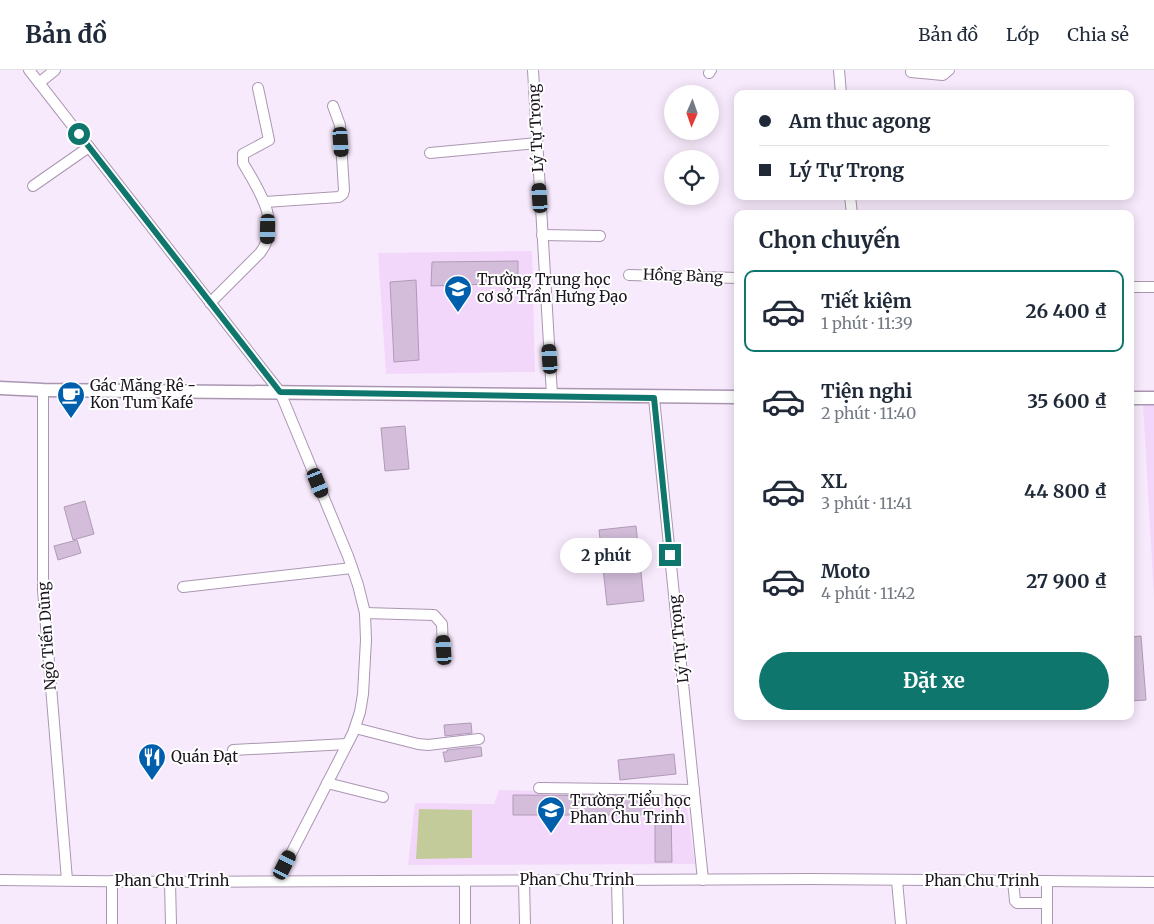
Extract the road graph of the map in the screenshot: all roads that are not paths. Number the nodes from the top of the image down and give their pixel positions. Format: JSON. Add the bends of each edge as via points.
{"nodes":[{"id":1,"x":29,"y":70,"type":"edge"},
{"id":2,"x":55,"y":70,"type":"edge"},
{"id":3,"x":533,"y":70,"type":"edge"},
{"id":4,"x":839,"y":70,"type":"edge"},
{"id":5,"x":948,"y":70,"type":"edge"},
{"id":6,"x":911,"y":72,"type":"dead end"},
{"id":7,"x":39,"y":82,"type":"junction"},
{"id":8,"x":258,"y":88,"type":"dead end"},
{"id":9,"x":841,"y":90,"type":"edge"},
{"id":10,"x":333,"y":106,"type":"dead end"},
{"id":11,"x":537,"y":144,"type":"junction"},
{"id":12,"x":89,"y":147,"type":"junction"},
{"id":13,"x":430,"y":154,"type":"dead end"},
{"id":14,"x":33,"y":186,"type":"dead end"},
{"id":15,"x":265,"y":202,"type":"junction"},
{"id":16,"x":542,"y":235,"type":"junction"},
{"id":17,"x":600,"y":236,"type":"dead end"},
{"id":18,"x":629,"y":275,"type":"dead end"},
{"id":19,"x":734,"y":278,"type":"edge"},
{"id":20,"x":1134,"y":287,"type":"edge"},
{"id":21,"x":1154,"y":287,"type":"edge"},
{"id":22,"x":210,"y":303,"type":"junction"},
{"id":23,"x":0,"y":388,"type":"edge"},
{"id":24,"x":43,"y":390,"type":"junction"},
{"id":25,"x":280,"y":392,"type":"junction"},
{"id":26,"x":552,"y":395,"type":"junction"},
{"id":27,"x":734,"y":397,"type":"edge"},
{"id":28,"x":654,"y":398,"type":"junction"},
{"id":29,"x":1134,"y":398,"type":"edge"},
{"id":30,"x":1154,"y":398,"type":"edge"},
{"id":31,"x":352,"y":568,"type":"junction"},
{"id":32,"x":183,"y":587,"type":"dead end"},
{"id":33,"x":365,"y":613,"type":"junction"},
{"id":34,"x":444,"y":650,"type":"dead end"},
{"id":35,"x":355,"y":728,"type":"junction"},
{"id":36,"x":479,"y":739,"type":"dead end"},
{"id":37,"x":347,"y":744,"type":"junction"},
{"id":38,"x":233,"y":750,"type":"dead end"},
{"id":39,"x":327,"y":783,"type":"junction"},
{"id":40,"x":539,"y":788,"type":"dead end"},
{"id":41,"x":694,"y":790,"type":"junction"},
{"id":42,"x":383,"y":797,"type":"dead end"},
{"id":43,"x":0,"y":880,"type":"edge"},
{"id":44,"x":67,"y":880,"type":"junction"},
{"id":45,"x":618,"y":880,"type":"junction"},
{"id":46,"x":703,"y":880,"type":"junction"},
{"id":47,"x":897,"y":880,"type":"junction"},
{"id":48,"x":112,"y":881,"type":"junction"},
{"id":49,"x":277,"y":881,"type":"junction"},
{"id":50,"x":524,"y":881,"type":"junction"},
{"id":51,"x":1014,"y":881,"type":"junction"},
{"id":52,"x":1048,"y":881,"type":"junction"},
{"id":53,"x":170,"y":882,"type":"junction"},
{"id":54,"x":465,"y":882,"type":"junction"},
{"id":55,"x":1154,"y":882,"type":"edge"},
{"id":56,"x":1047,"y":903,"type":"junction"},
{"id":57,"x":112,"y":924,"type":"edge"},
{"id":58,"x":171,"y":924,"type":"edge"},
{"id":59,"x":466,"y":924,"type":"edge"},
{"id":60,"x":526,"y":924,"type":"edge"},
{"id":61,"x":618,"y":924,"type":"edge"},
{"id":62,"x":901,"y":924,"type":"edge"},
{"id":63,"x":1047,"y":924,"type":"edge"}],
"edges":[{"from":1,"to":7,"type":"street"},
{"from":2,"to":7,"type":"street"},
{"from":3,"to":11,"type":"street","name":"Lý Tự Trọng"},
{"from":4,"to":9,"type":"street"},
{"from":5,"to":6,"type":"street","via":[[943,75]]},
{"from":7,"to":12,"type":"street"},
{"from":8,"to":15,"type":"street","via":[[269,140],[242,157]]},
{"from":10,"to":15,"type":"street","via":[[340,125],[343,194],[339,197]]},
{"from":11,"to":13,"type":"street"},
{"from":11,"to":16,"type":"street","name":"Lý Tự Trọng"},
{"from":12,"to":14,"type":"street"},
{"from":12,"to":22,"type":"street"},
{"from":15,"to":22,"type":"street","via":[[268,239],[265,247]]},
{"from":16,"to":17,"type":"street"},
{"from":16,"to":26,"type":"street","name":"Lý Tự Trọng"},
{"from":18,"to":19,"type":"street","name":"Hồng Bàng"},
{"from":20,"to":21,"type":"street"},
{"from":22,"to":25,"type":"street"},
{"from":23,"to":24,"type":"street"},
{"from":24,"to":25,"type":"street"},
{"from":24,"to":44,"type":"street","name":"Ngô Tiến Dũng","via":[[43,590]]},
{"from":25,"to":26,"type":"street"},
{"from":25,"to":31,"type":"street"},
{"from":26,"to":28,"type":"street"},
{"from":27,"to":28,"type":"street"},
{"from":28,"to":41,"type":"street","name":"Lý Tự Trọng"},
{"from":29,"to":30,"type":"street"},
{"from":31,"to":32,"type":"street"},
{"from":31,"to":33,"type":"street"},
{"from":33,"to":34,"type":"street","via":[[434,615],[442,624]]},
{"from":33,"to":35,"type":"street","via":[[363,694]]},
{"from":35,"to":36,"type":"street","via":[[428,745]]},
{"from":35,"to":37,"type":"street"},
{"from":37,"to":38,"type":"street"},
{"from":37,"to":39,"type":"street"},
{"from":39,"to":42,"type":"street"},
{"from":39,"to":49,"type":"street"},
{"from":40,"to":41,"type":"street"},
{"from":41,"to":46,"type":"street","name":"Lý Tự Trọng"},
{"from":43,"to":44,"type":"street","name":"Phan Chu Trinh"},
{"from":44,"to":48,"type":"street","name":"Phan Chu Trinh"},
{"from":45,"to":46,"type":"street","name":"Phan Chu Trinh"},
{"from":45,"to":50,"type":"street","name":"Phan Chu Trinh"},
{"from":45,"to":61,"type":"street"},
{"from":46,"to":47,"type":"street","name":"Phan Chu Trinh"},
{"from":47,"to":51,"type":"street","name":"Phan Chu Trinh"},
{"from":47,"to":62,"type":"street"},
{"from":48,"to":53,"type":"street","name":"Phan Chu Trinh"},
{"from":48,"to":57,"type":"street"},
{"from":49,"to":53,"type":"street","name":"Phan Chu Trinh"},
{"from":49,"to":54,"type":"street","name":"Phan Chu Trinh"},
{"from":50,"to":54,"type":"street","name":"Phan Chu Trinh"},
{"from":50,"to":60,"type":"street"},
{"from":51,"to":52,"type":"street","name":"Phan Chu Trinh"},
{"from":51,"to":56,"type":"street","via":[[1014,901],[1017,903]]},
{"from":52,"to":55,"type":"street","name":"Phan Chu Trinh"},
{"from":52,"to":56,"type":"street"},
{"from":53,"to":58,"type":"street"},
{"from":54,"to":59,"type":"street"},
{"from":56,"to":63,"type":"street"}]}
